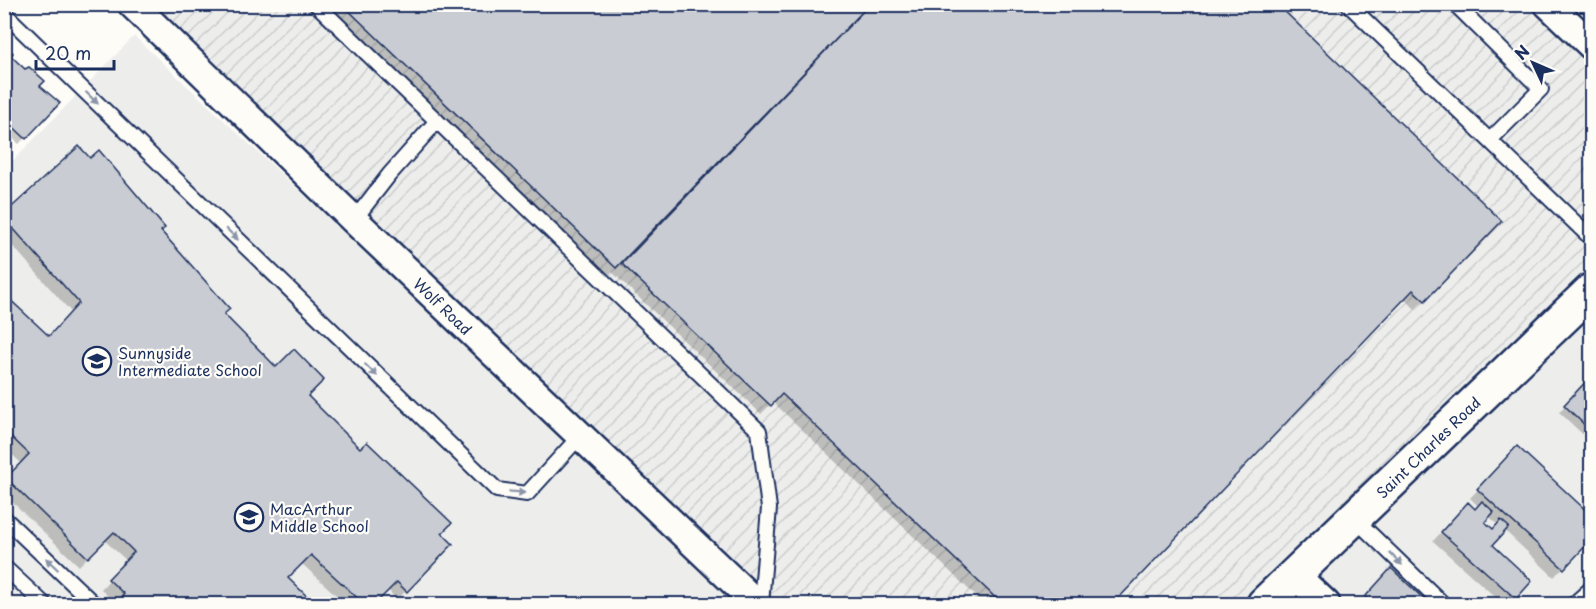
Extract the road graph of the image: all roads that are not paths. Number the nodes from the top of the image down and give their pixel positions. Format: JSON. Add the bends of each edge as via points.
{"nodes":[{"id":1,"x":132,"y":4,"type":"edge"},
{"id":2,"x":316,"y":4,"type":"edge"},
{"id":3,"x":1348,"y":4,"type":"edge"},
{"id":4,"x":1455,"y":4,"type":"edge"},
{"id":5,"x":1548,"y":4,"type":"edge"},
{"id":6,"x":4,"y":13,"type":"edge"},
{"id":7,"x":1592,"y":45,"type":"edge"},
{"id":8,"x":437,"y":121,"type":"junction"},
{"id":9,"x":1490,"y":140,"type":"junction"},
{"id":10,"x":354,"y":220,"type":"junction"},
{"id":11,"x":1592,"y":239,"type":"edge"},
{"id":12,"x":1592,"y":290,"type":"edge"},
{"id":13,"x":580,"y":436,"type":"junction"},
{"id":14,"x":4,"y":518,"type":"edge"},
{"id":15,"x":1354,"y":518,"type":"junction"},
{"id":16,"x":4,"y":567,"type":"edge"},
{"id":17,"x":1294,"y":575,"type":"junction"},
{"id":18,"x":1592,"y":588,"type":"edge"},
{"id":19,"x":44,"y":604,"type":"edge"},
{"id":20,"x":94,"y":604,"type":"edge"},
{"id":21,"x":759,"y":604,"type":"edge"},
{"id":22,"x":1264,"y":604,"type":"edge"},
{"id":23,"x":1326,"y":604,"type":"edge"},
{"id":24,"x":1443,"y":604,"type":"edge"},
{"id":25,"x":1574,"y":604,"type":"edge"}],
"edges":[{"from":1,"to":10,"type":"street","name":"Wolf Road"},
{"from":2,"to":8,"type":"lane"},
{"from":3,"to":9,"type":"lane"},
{"from":4,"to":9,"type":"lane","via":[[1541,88]]},
{"from":5,"to":7,"type":"street"},
{"from":6,"to":13,"type":"lane","one_way":true,"via":[[497,490],[527,494]]},
{"from":8,"to":10,"type":"lane"},
{"from":8,"to":21,"type":"lane","via":[[759,430],[769,508]]},
{"from":9,"to":11,"type":"lane"},
{"from":10,"to":13,"type":"street","name":"Wolf Road"},
{"from":12,"to":15,"type":"main road","name":"Saint Charles Road"},
{"from":13,"to":21,"type":"street","name":"Wolf Road"},
{"from":20,"to":14,"type":"lane","one_way":true},
{"from":15,"to":17,"type":"main road","name":"Saint Charles Road"},
{"from":15,"to":24,"type":"lane","one_way":true},
{"from":16,"to":19,"type":"lane"},
{"from":17,"to":22,"type":"main road","name":"Saint Charles Road"},
{"from":17,"to":23,"type":"street"},
{"from":18,"to":25,"type":"lane"}]}
